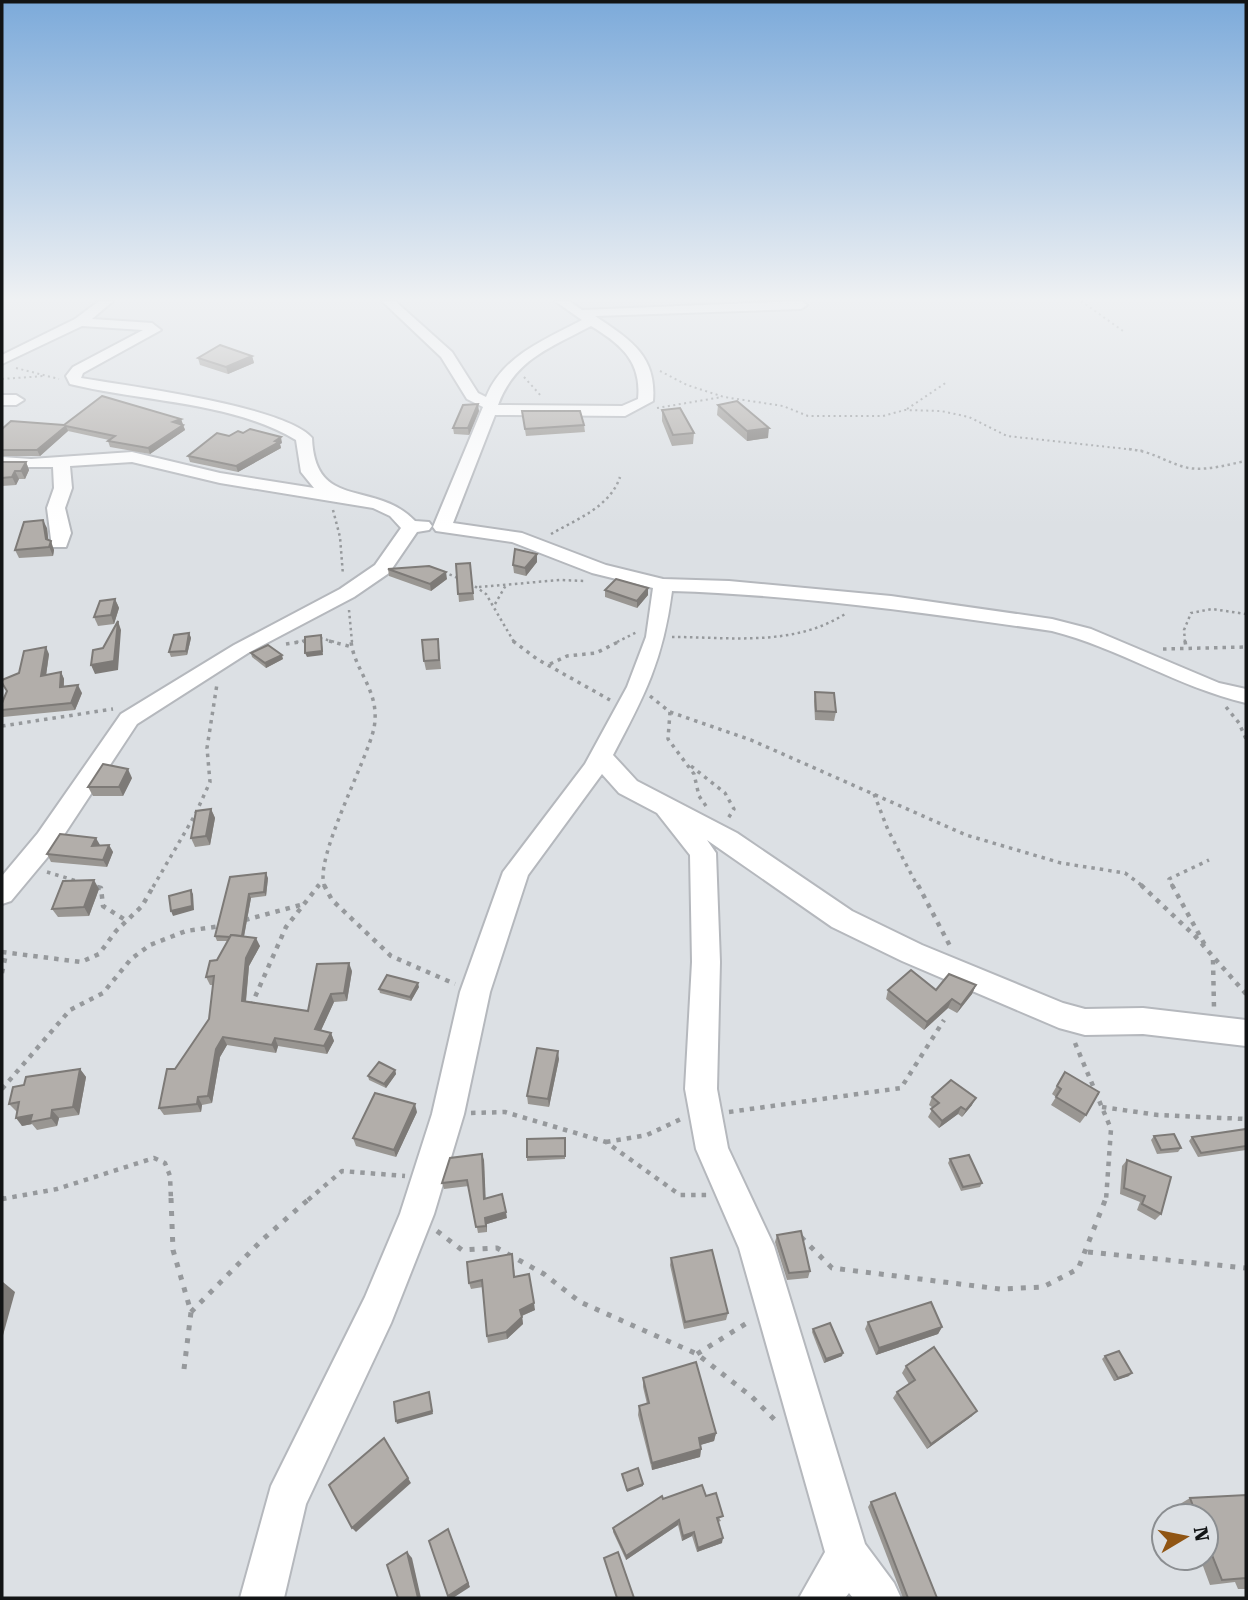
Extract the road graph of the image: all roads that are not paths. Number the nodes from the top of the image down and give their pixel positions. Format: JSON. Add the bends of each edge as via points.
{"nodes":[{"id":1,"x":73,"y":376,"type":"edge"},
{"id":2,"x":460,"y":376,"type":"edge"},
{"id":3,"x":504,"y":376,"type":"edge"},
{"id":4,"x":646,"y":376,"type":"edge"},
{"id":5,"x":490,"y":407,"type":"junction"},
{"id":6,"x":2,"y":462,"type":"edge"},
{"id":7,"x":61,"y":462,"type":"junction"},
{"id":8,"x":353,"y":498,"type":"junction"},
{"id":9,"x":410,"y":527,"type":"junction"},
{"id":10,"x":442,"y":527,"type":"junction"},
{"id":11,"x":60,"y":543,"type":"dead end"},
{"id":12,"x":663,"y":585,"type":"junction"},
{"id":13,"x":1246,"y":695,"type":"edge"},
{"id":14,"x":601,"y":757,"type":"junction"},
{"id":15,"x":666,"y":807,"type":"junction"},
{"id":16,"x":2,"y":894,"type":"edge"},
{"id":17,"x":1246,"y":1033,"type":"edge"},
{"id":18,"x":847,"y":1555,"type":"junction"},
{"id":19,"x":262,"y":1598,"type":"edge"},
{"id":20,"x":821,"y":1598,"type":"edge"},
{"id":21,"x":878,"y":1598,"type":"edge"}],
"edges":[{"from":1,"to":8,"type":"street","via":[[75,381],[253,418],[298,433],[304,438],[303,458],[309,472],[330,492]]},
{"from":2,"to":5,"type":"street","via":[[472,396]]},
{"from":3,"to":5,"type":"street"},
{"from":4,"to":5,"type":"street","via":[[645,401],[625,411]]},
{"from":5,"to":10,"type":"street"},
{"from":6,"to":7,"type":"street"},
{"from":7,"to":8,"type":"street","via":[[132,457],[220,478]]},
{"from":7,"to":11,"type":"street","via":[[63,488],[55,508]]},
{"from":8,"to":9,"type":"street","via":[[396,512]]},
{"from":9,"to":10,"type":"street"},
{"from":9,"to":16,"type":"street","via":[[382,569],[347,593],[220,661],[129,719],[47,840]]},
{"from":10,"to":12,"type":"street","via":[[516,537],[599,569]]},
{"from":12,"to":13,"type":"street","via":[[729,587],[1041,622],[1084,633],[1212,688]]},
{"from":12,"to":14,"type":"street","via":[[657,629],[631,700]]},
{"from":14,"to":15,"type":"street","via":[[628,787]]},
{"from":14,"to":19,"type":"street","via":[[516,872],[475,992],[448,1114],[417,1214],[378,1310],[286,1501]]},
{"from":15,"to":17,"type":"street","via":[[724,835],[842,919],[1061,1016],[1085,1023],[1143,1021]]},
{"from":15,"to":18,"type":"street","via":[[703,853],[706,962],[701,1089],[712,1149],[756,1246]]},
{"from":18,"to":20,"type":"street"},
{"from":18,"to":21,"type":"street"}]}
